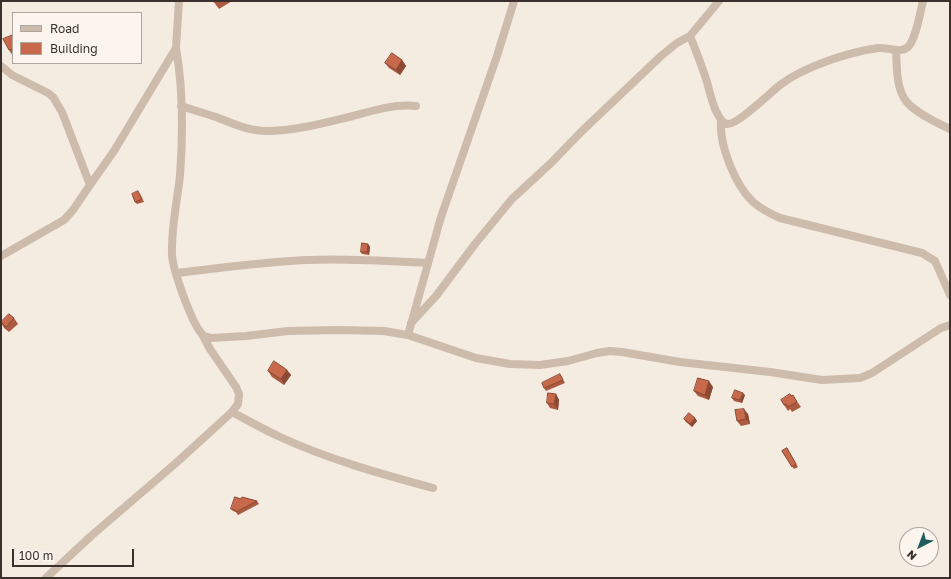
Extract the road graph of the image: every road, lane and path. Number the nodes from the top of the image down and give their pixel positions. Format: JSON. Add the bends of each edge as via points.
{"nodes":[{"id":1,"x":180,"y":1,"type":"edge"},
{"id":2,"x":514,"y":1,"type":"edge"},
{"id":3,"x":719,"y":1,"type":"edge"},
{"id":4,"x":922,"y":1,"type":"edge"},
{"id":5,"x":690,"y":36,"type":"junction"},
{"id":6,"x":176,"y":48,"type":"junction"},
{"id":7,"x":896,"y":50,"type":"junction"},
{"id":8,"x":1,"y":66,"type":"edge"},
{"id":9,"x":181,"y":106,"type":"junction"},
{"id":10,"x":416,"y":106,"type":"dead end"},
{"id":11,"x":720,"y":120,"type":"junction"},
{"id":12,"x":950,"y":129,"type":"edge"},
{"id":13,"x":90,"y":186,"type":"junction"},
{"id":14,"x":1,"y":256,"type":"edge"},
{"id":15,"x":428,"y":263,"type":"junction"},
{"id":16,"x":176,"y":273,"type":"junction"},
{"id":17,"x":950,"y":296,"type":"edge"},
{"id":18,"x":412,"y":323,"type":"junction"},
{"id":19,"x":950,"y":325,"type":"edge"},
{"id":20,"x":202,"y":334,"type":"junction"},
{"id":21,"x":408,"y":335,"type":"junction"},
{"id":22,"x":232,"y":412,"type":"junction"},
{"id":23,"x":432,"y":488,"type":"dead end"},
{"id":24,"x":46,"y":578,"type":"edge"}],
"edges":[{"from":1,"to":6,"type":"street"},
{"from":2,"to":15,"type":"street"},
{"from":3,"to":5,"type":"street"},
{"from":4,"to":7,"type":"street","via":[[912,40],[907,47]]},
{"from":5,"to":11,"type":"street"},
{"from":5,"to":18,"type":"street","via":[[661,56],[512,200]]},
{"from":6,"to":9,"type":"street"},
{"from":6,"to":13,"type":"street"},
{"from":7,"to":11,"type":"street","via":[[869,50],[815,67],[785,81],[732,123],[725,124]]},
{"from":7,"to":12,"type":"street","via":[[899,85],[903,98],[909,106]]},
{"from":8,"to":13,"type":"street","via":[[12,75],[53,97],[62,112]]},
{"from":9,"to":10,"type":"street","via":[[238,126],[264,131],[301,127],[394,106]]},
{"from":9,"to":16,"type":"street","via":[[180,175],[172,253]]},
{"from":11,"to":17,"type":"street","via":[[722,142],[730,165],[742,188],[756,205],[780,218],[922,253],[935,261]]},
{"from":13,"to":14,"type":"street","via":[[64,220]]},
{"from":15,"to":16,"type":"street","via":[[307,260]]},
{"from":15,"to":18,"type":"street"},
{"from":16,"to":20,"type":"street","via":[[193,319]]},
{"from":18,"to":21,"type":"street"},
{"from":19,"to":21,"type":"street","via":[[941,328],[872,373],[860,378],[836,380],[680,362],[622,352],[597,353],[540,365],[510,364],[476,358]]},
{"from":20,"to":21,"type":"street","via":[[211,338],[288,331],[339,330],[384,331]]},
{"from":20,"to":22,"type":"street","via":[[239,394],[238,404]]},
{"from":22,"to":23,"type":"street","via":[[279,436],[327,456]]},
{"from":22,"to":24,"type":"street"}]}
